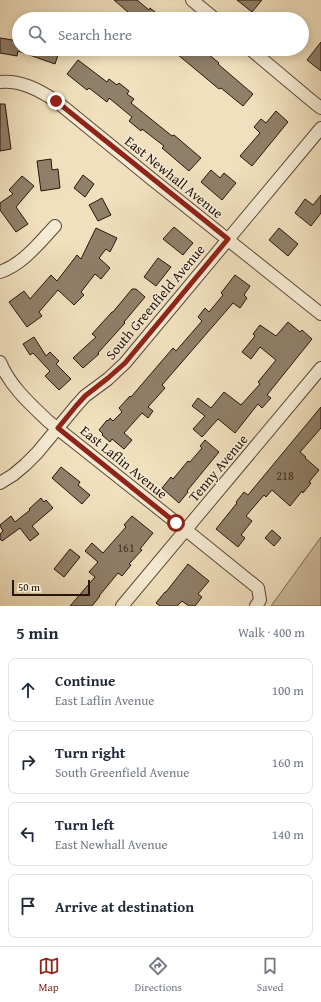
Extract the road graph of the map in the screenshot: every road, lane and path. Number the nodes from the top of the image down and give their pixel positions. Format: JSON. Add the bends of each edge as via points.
{"nodes":[{"id":1,"x":192,"y":0,"type":"edge"},
{"id":2,"x":207,"y":12,"type":"edge"},
{"id":3,"x":258,"y":56,"type":"edge"},
{"id":4,"x":0,"y":82,"type":"edge"},
{"id":5,"x":321,"y":108,"type":"edge"},
{"id":6,"x":321,"y":128,"type":"edge"},
{"id":7,"x":55,"y":226,"type":"dead end"},
{"id":8,"x":228,"y":239,"type":"junction"},
{"id":9,"x":0,"y":272,"type":"edge"},
{"id":10,"x":321,"y":314,"type":"edge"},
{"id":11,"x":0,"y":362,"type":"edge"},
{"id":12,"x":321,"y":368,"type":"edge"},
{"id":13,"x":58,"y":428,"type":"junction"},
{"id":14,"x":0,"y":483,"type":"edge"},
{"id":15,"x":186,"y":530,"type":"junction"},
{"id":16,"x":122,"y":606,"type":"edge"},
{"id":17,"x":256,"y":606,"type":"edge"}],
"edges":[{"from":1,"to":2,"type":"street"},
{"from":3,"to":5,"type":"street"},
{"from":4,"to":8,"type":"street","name":"East Newhall Avenue","via":[[22,84],[46,94]]},
{"from":6,"to":8,"type":"street","name":"South Greenfield Avenue"},
{"from":7,"to":9,"type":"street","via":[[28,254]]},
{"from":8,"to":10,"type":"street","name":"East Newhall Avenue"},
{"from":8,"to":13,"type":"street","name":"South Greenfield Avenue","via":[[125,363],[85,396]]},
{"from":11,"to":13,"type":"street","name":"East Laflin Avenue","via":[[15,388]]},
{"from":12,"to":15,"type":"street","name":"Tenny Avenue"},
{"from":13,"to":14,"type":"street","name":"South Greenfield Avenue","via":[[25,465]]},
{"from":13,"to":15,"type":"street","name":"East Laflin Avenue"},
{"from":15,"to":16,"type":"street","name":"Tenny Avenue"},
{"from":15,"to":17,"type":"street","name":"East Laflin Avenue","via":[[258,588],[260,600]]}]}
